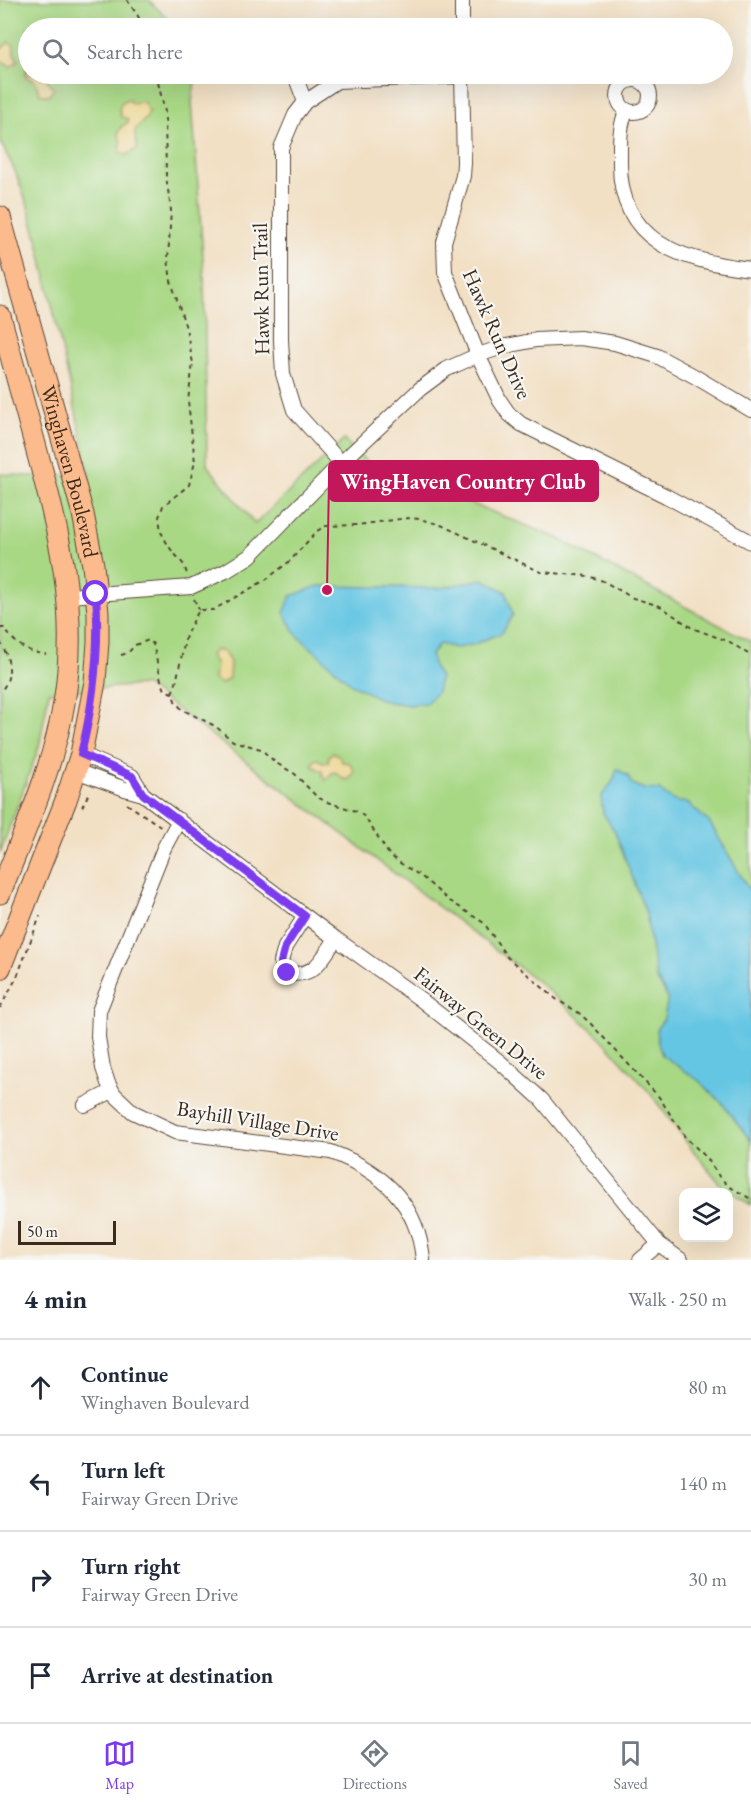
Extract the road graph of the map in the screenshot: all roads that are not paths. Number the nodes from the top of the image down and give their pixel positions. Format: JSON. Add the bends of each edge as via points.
{"nodes":[{"id":1,"x":462,"y":0,"type":"edge"},
{"id":2,"x":462,"y":18,"type":"edge"},
{"id":3,"x":298,"y":84,"type":"edge"},
{"id":4,"x":325,"y":84,"type":"edge"},
{"id":5,"x":462,"y":84,"type":"edge"},
{"id":6,"x":305,"y":102,"type":"junction"},
{"id":7,"x":627,"y":110,"type":"dead end"},
{"id":8,"x":0,"y":217,"type":"edge"},
{"id":9,"x":751,"y":269,"type":"edge"},
{"id":10,"x":0,"y":316,"type":"edge"},
{"id":11,"x":478,"y":355,"type":"junction"},
{"id":12,"x":751,"y":410,"type":"edge"},
{"id":13,"x":341,"y":464,"type":"junction"},
{"id":14,"x":751,"y":542,"type":"edge"},
{"id":15,"x":96,"y":594,"type":"junction"},
{"id":16,"x":69,"y":596,"type":"junction"},
{"id":17,"x":78,"y":763,"type":"junction"},
{"id":18,"x":176,"y":825,"type":"junction"},
{"id":19,"x":0,"y":893,"type":"edge"},
{"id":20,"x":305,"y":916,"type":"junction"},
{"id":21,"x":336,"y":939,"type":"junction"},
{"id":22,"x":0,"y":968,"type":"edge"},
{"id":23,"x":112,"y":1091,"type":"junction"},
{"id":24,"x":86,"y":1105,"type":"dead end"},
{"id":25,"x":659,"y":1244,"type":"junction"},
{"id":26,"x":423,"y":1260,"type":"edge"},
{"id":27,"x":640,"y":1260,"type":"edge"},
{"id":28,"x":681,"y":1260,"type":"edge"}],
"edges":[{"from":1,"to":2,"type":"street"},
{"from":3,"to":6,"type":"street"},
{"from":4,"to":6,"type":"street","name":"Hawk Run Trail"},
{"from":5,"to":11,"type":"street","name":"Hawk Run Drive","via":[[463,176],[444,242],[445,272]]},
{"from":6,"to":13,"type":"street","name":"Hawk Run Trail","via":[[281,148],[283,374],[294,410]]},
{"from":7,"to":9,"type":"street","via":[[620,140],[620,173],[625,200],[637,223],[667,249],[725,266]]},
{"from":8,"to":15,"type":"main road","name":"Winghaven Boulevard","via":[[83,514]]},
{"from":10,"to":16,"type":"main road","name":"Winghaven Boulevard","via":[[54,513]]},
{"from":11,"to":12,"type":"street","via":[[536,340],[580,338],[615,343],[657,356]]},
{"from":11,"to":13,"type":"street","via":[[447,369],[420,389]]},
{"from":11,"to":14,"type":"street","name":"Hawk Run Drive","via":[[500,401],[521,424]]},
{"from":13,"to":15,"type":"street","via":[[250,556],[226,571],[191,587]]},
{"from":15,"to":16,"type":"street"},
{"from":15,"to":17,"type":"main road","name":"Winghaven Boulevard","via":[[95,682]]},
{"from":16,"to":19,"type":"main road","name":"Winghaven Boulevard","via":[[69,656],[54,750]]},
{"from":17,"to":18,"type":"street","name":"Fairway Green Drive","via":[[125,789],[143,794]]},
{"from":17,"to":22,"type":"main road","name":"Winghaven Boulevard"},
{"from":18,"to":20,"type":"street","name":"Fairway Green Drive"},
{"from":18,"to":23,"type":"street","name":"Bayhill Village Drive","via":[[99,1011],[103,1068]]},
{"from":20,"to":21,"type":"street","name":"Fairway Green Drive"},
{"from":20,"to":21,"type":"street","via":[[285,947],[281,962],[287,973],[300,975],[313,970]]},
{"from":21,"to":25,"type":"street","name":"Fairway Green Drive","via":[[420,999],[542,1101]]},
{"from":23,"to":24,"type":"street"},
{"from":23,"to":26,"type":"street","name":"Bayhill Village Drive","via":[[133,1112],[175,1132],[331,1152],[354,1160],[376,1173],[410,1212]]},
{"from":25,"to":27,"type":"street"},
{"from":25,"to":28,"type":"street","name":"Fairway Green Drive"}]}
